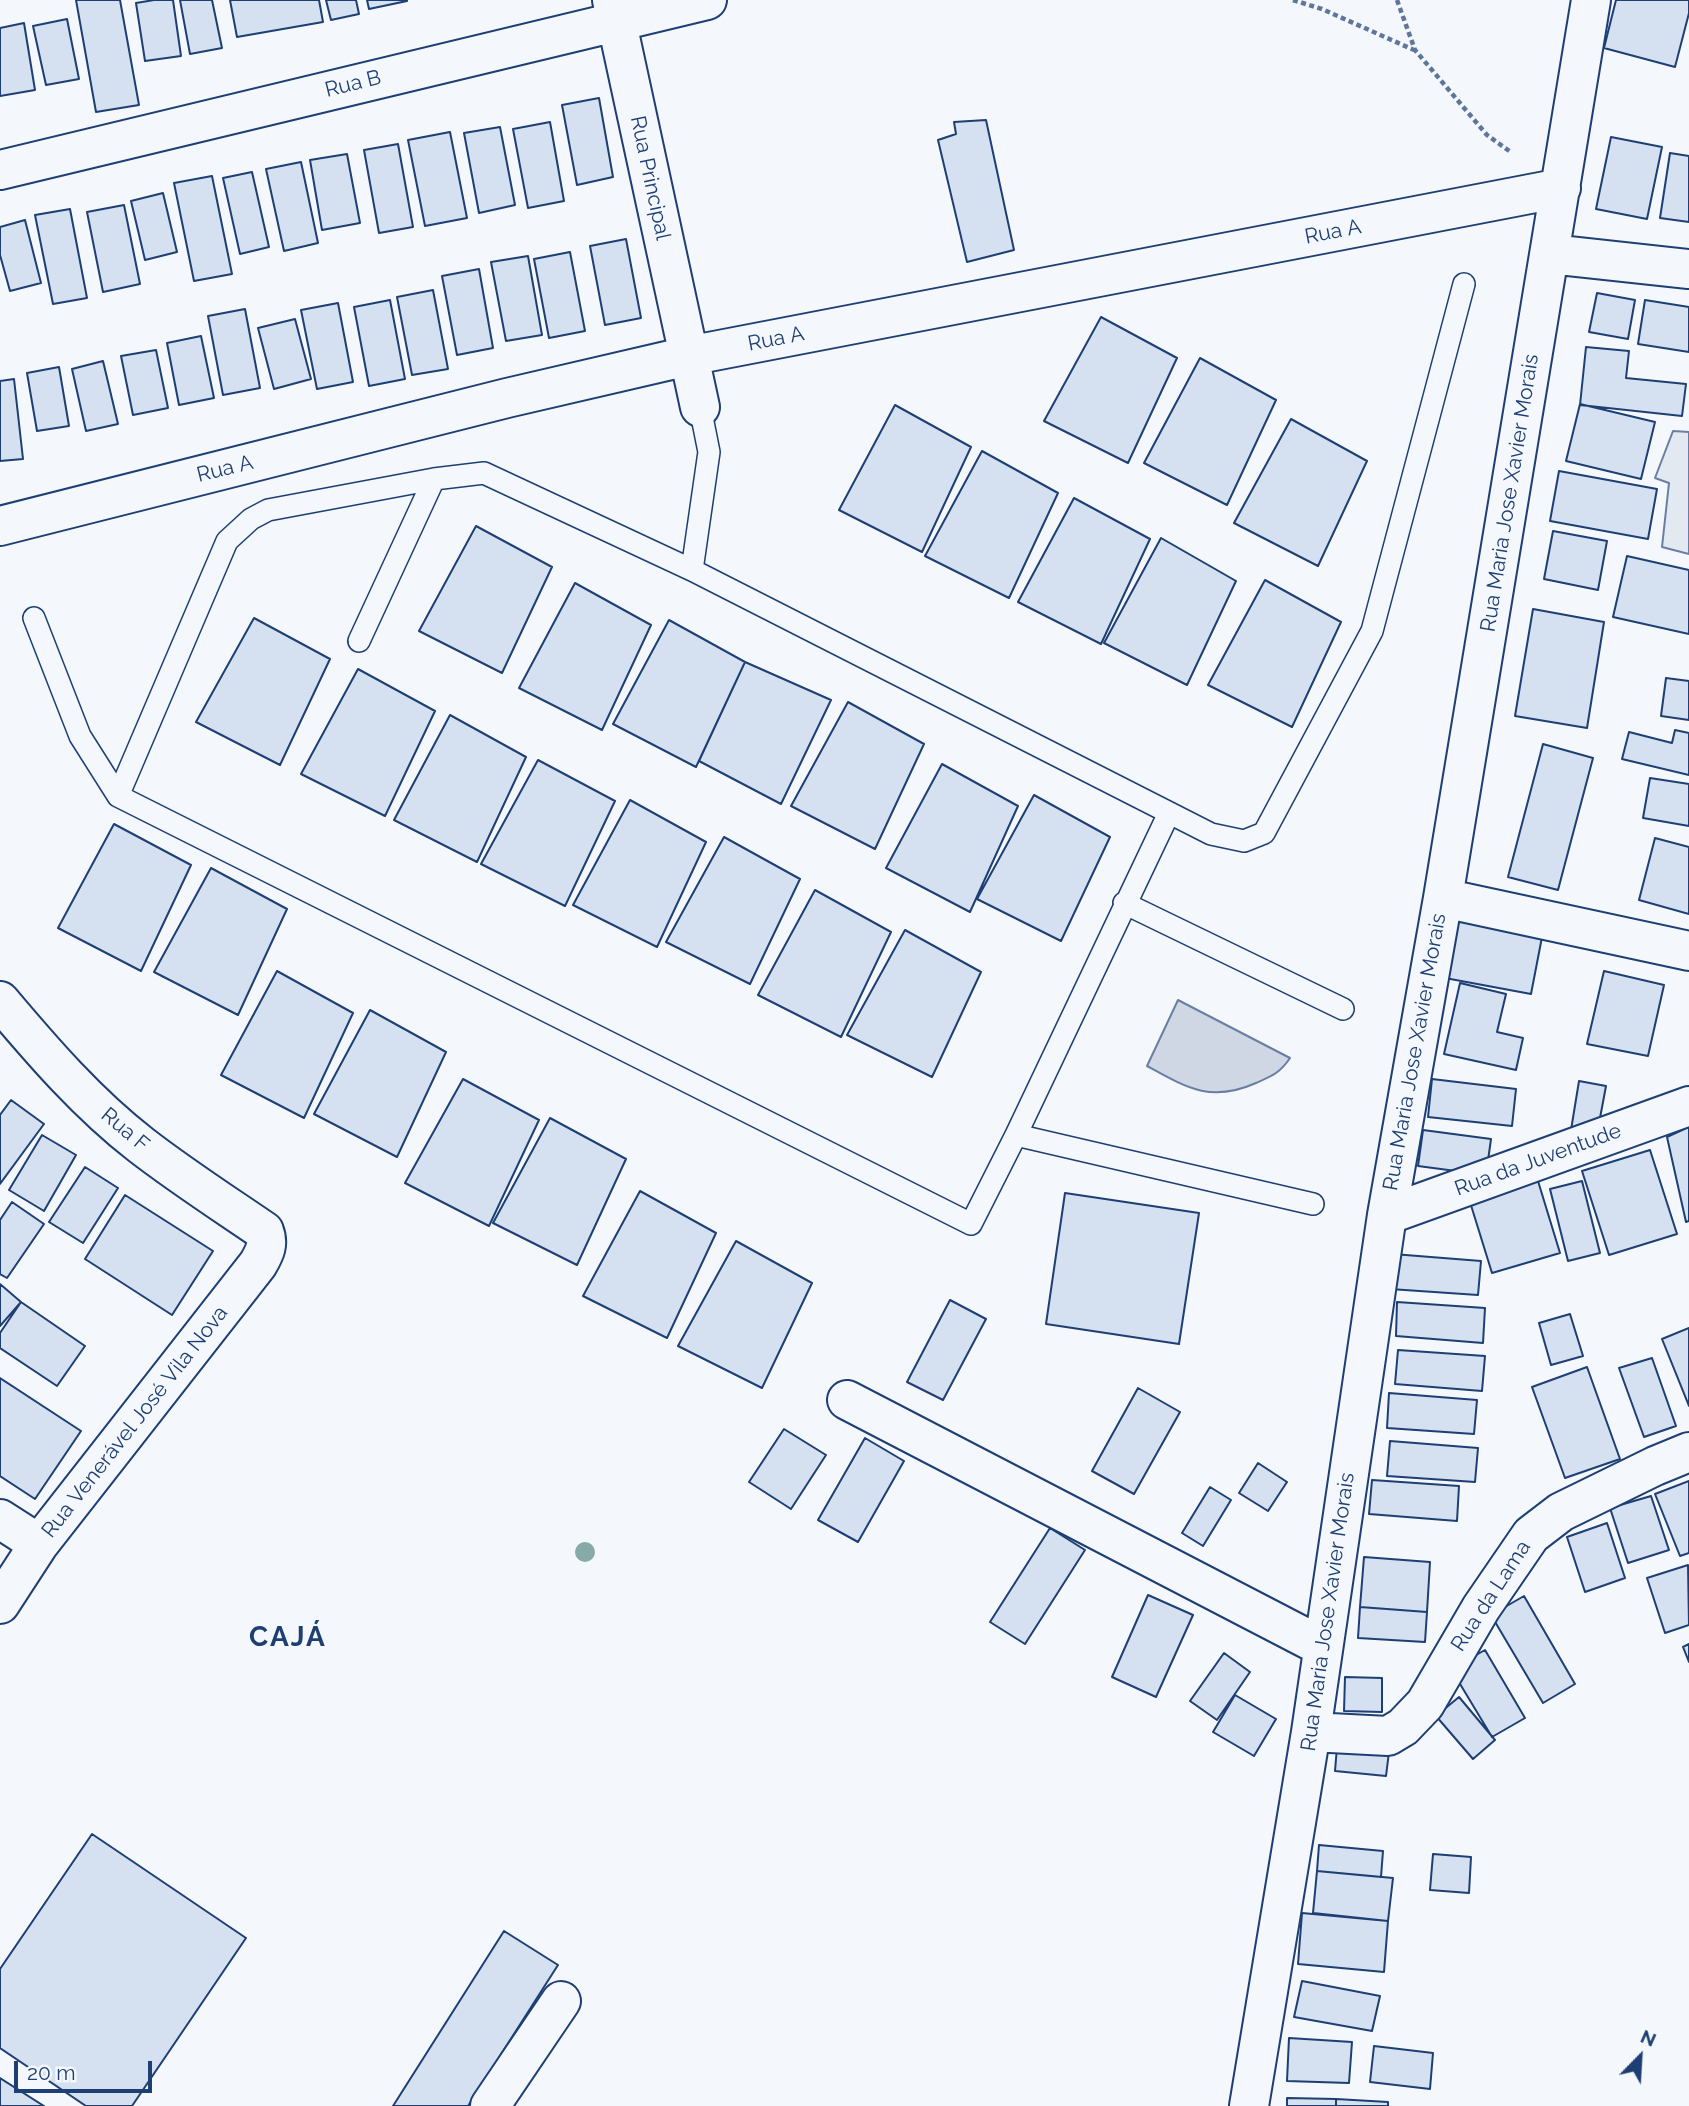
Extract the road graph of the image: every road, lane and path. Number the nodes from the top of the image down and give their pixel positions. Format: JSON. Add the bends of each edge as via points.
{"nodes":[{"id":1,"x":707,"y":0,"type":"edge"},
{"id":2,"x":1293,"y":0,"type":"edge"},
{"id":3,"x":1397,"y":0,"type":"edge"},
{"id":4,"x":1591,"y":0,"type":"edge"},
{"id":5,"x":615,"y":10,"type":"edge"},
{"id":6,"x":1415,"y":50,"type":"junction"},
{"id":7,"x":0,"y":170,"type":"edge"},
{"id":8,"x":1561,"y":188,"type":"junction"},
{"id":9,"x":1550,"y":254,"type":"junction"},
{"id":10,"x":1689,"y":270,"type":"edge"},
{"id":11,"x":1464,"y":284,"type":"dead end"},
{"id":12,"x":688,"y":356,"type":"junction"},
{"id":13,"x":700,"y":407,"type":"joint"},
{"id":14,"x":434,"y":479,"type":"junction"},
{"id":15,"x":0,"y":526,"type":"edge"},
{"id":16,"x":692,"y":570,"type":"junction"},
{"id":17,"x":34,"y":618,"type":"dead end"},
{"id":18,"x":359,"y":641,"type":"dead end"},
{"id":19,"x":118,"y":796,"type":"junction"},
{"id":20,"x":1169,"y":813,"type":"junction"},
{"id":21,"x":1443,"y":898,"type":"junction"},
{"id":22,"x":1124,"y":903,"type":"junction"},
{"id":23,"x":1689,"y":951,"type":"edge"},
{"id":24,"x":0,"y":1001,"type":"edge"},
{"id":25,"x":1343,"y":1009,"type":"dead end"},
{"id":26,"x":1688,"y":1098,"type":"edge"},
{"id":27,"x":1016,"y":1135,"type":"junction"},
{"id":28,"x":1313,"y":1204,"type":"dead end"},
{"id":29,"x":1387,"y":1215,"type":"junction"},
{"id":30,"x":267,"y":1240,"type":"joint"},
{"id":31,"x":847,"y":1400,"type":"dead end"},
{"id":32,"x":1689,"y":1452,"type":"edge"},
{"id":33,"x":0,"y":1519,"type":"edge"},
{"id":34,"x":39,"y":1544,"type":"junction"},
{"id":35,"x":0,"y":1604,"type":"edge"},
{"id":36,"x":1324,"y":1647,"type":"junction"},
{"id":37,"x":1311,"y":1732,"type":"junction"},
{"id":38,"x":561,"y":2001,"type":"dead end"},
{"id":39,"x":490,"y":2106,"type":"edge"},
{"id":40,"x":1250,"y":2106,"type":"edge"}],
"edges":[{"from":1,"to":5,"type":"street","name":"Rua B"},
{"from":2,"to":6,"type":"path"},
{"from":3,"to":6,"type":"path"},
{"from":4,"to":8,"type":"street","name":"Rua Maria Jose Xavier Morais"},
{"from":5,"to":7,"type":"street","name":"Rua B"},
{"from":5,"to":12,"type":"street","name":"Rua Principal"},
{"from":6,"to":8,"type":"path","via":[[1487,135]]},
{"from":8,"to":9,"type":"street","name":"Rua Maria Jose Xavier Morais"},
{"from":8,"to":12,"type":"street","name":"Rua A"},
{"from":9,"to":10,"type":"street"},
{"from":9,"to":21,"type":"street","name":"Rua Maria Jose Xavier Morais"},
{"from":11,"to":20,"type":"lane","via":[[1372,631],[1264,833],[1244,841],[1211,834]]},
{"from":12,"to":13,"type":"street","name":"Rua Principal"},
{"from":12,"to":15,"type":"street","name":"Rua A"},
{"from":13,"to":16,"type":"lane","via":[[709,452]]},
{"from":14,"to":16,"type":"lane","via":[[484,473]]},
{"from":14,"to":18,"type":"lane"},
{"from":14,"to":19,"type":"lane","via":[[268,510],[227,541]]},
{"from":16,"to":20,"type":"lane"},
{"from":17,"to":19,"type":"lane","via":[[80,736]]},
{"from":19,"to":27,"type":"lane","via":[[971,1224]]},
{"from":20,"to":22,"type":"lane"},
{"from":21,"to":23,"type":"street"},
{"from":21,"to":29,"type":"street","name":"Rua Maria Jose Xavier Morais"},
{"from":22,"to":25,"type":"lane"},
{"from":22,"to":27,"type":"lane"},
{"from":24,"to":30,"type":"street","name":"Rua F","via":[[100,1109],[141,1145],[264,1231]]},
{"from":26,"to":29,"type":"street","name":"Rua da Juventude"},
{"from":27,"to":28,"type":"lane"},
{"from":29,"to":36,"type":"street","name":"Rua Maria Jose Xavier Morais"},
{"from":30,"to":34,"type":"street","name":"Rua Venerável José Vila Nova","via":[[258,1264]]},
{"from":31,"to":36,"type":"street"},
{"from":32,"to":37,"type":"street","name":"Rua da Lama","via":[[1561,1512],[1531,1535],[1481,1608],[1425,1704],[1403,1727],[1388,1736]]},
{"from":33,"to":34,"type":"street"},
{"from":34,"to":35,"type":"street","name":"Rua Venerável José Vila Nova"},
{"from":36,"to":37,"type":"street","name":"Rua Maria Jose Xavier Morais"},
{"from":37,"to":40,"type":"street","name":"Rua Maria Jose Xavier Morais"},
{"from":38,"to":39,"type":"street"}]}
